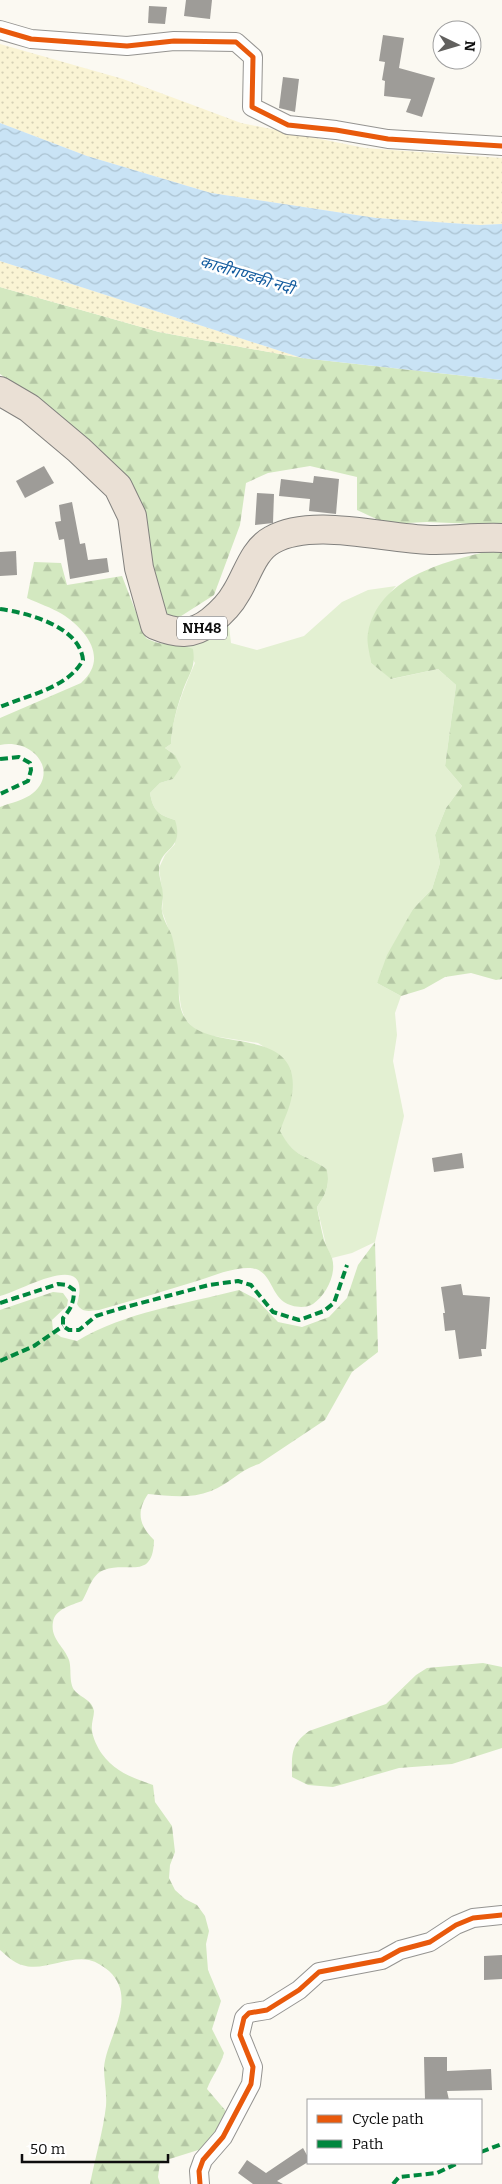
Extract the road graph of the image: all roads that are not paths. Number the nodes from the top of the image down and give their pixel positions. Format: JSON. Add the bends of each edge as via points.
{"nodes":[{"id":1,"x":0,"y":30,"type":"edge"},
{"id":2,"x":502,"y":146,"type":"edge"},
{"id":3,"x":0,"y":390,"type":"edge"},
{"id":4,"x":502,"y":538,"type":"edge"},
{"id":5,"x":502,"y":1915,"type":"edge"},
{"id":6,"x":200,"y":2184,"type":"edge"}],
"edges":[{"from":1,"to":2,"type":"street","via":[[32,39],[127,46],[174,41],[236,42],[253,57],[252,107],[288,125],[388,139]]},
{"from":3,"to":4,"type":"highway","number":"NH48","via":[[29,408],[118,487],[132,516],[139,568],[155,625],[174,633],[193,632],[222,613],[255,557],[270,540],[292,532],[333,530],[428,540]]},
{"from":5,"to":6,"type":"street","via":[[473,1918],[430,1942],[400,1950],[382,1960],[320,1972],[299,1990],[266,2010],[249,2013],[244,2018],[240,2035],[253,2066],[251,2084],[224,2136],[203,2160],[199,2171]]}]}
